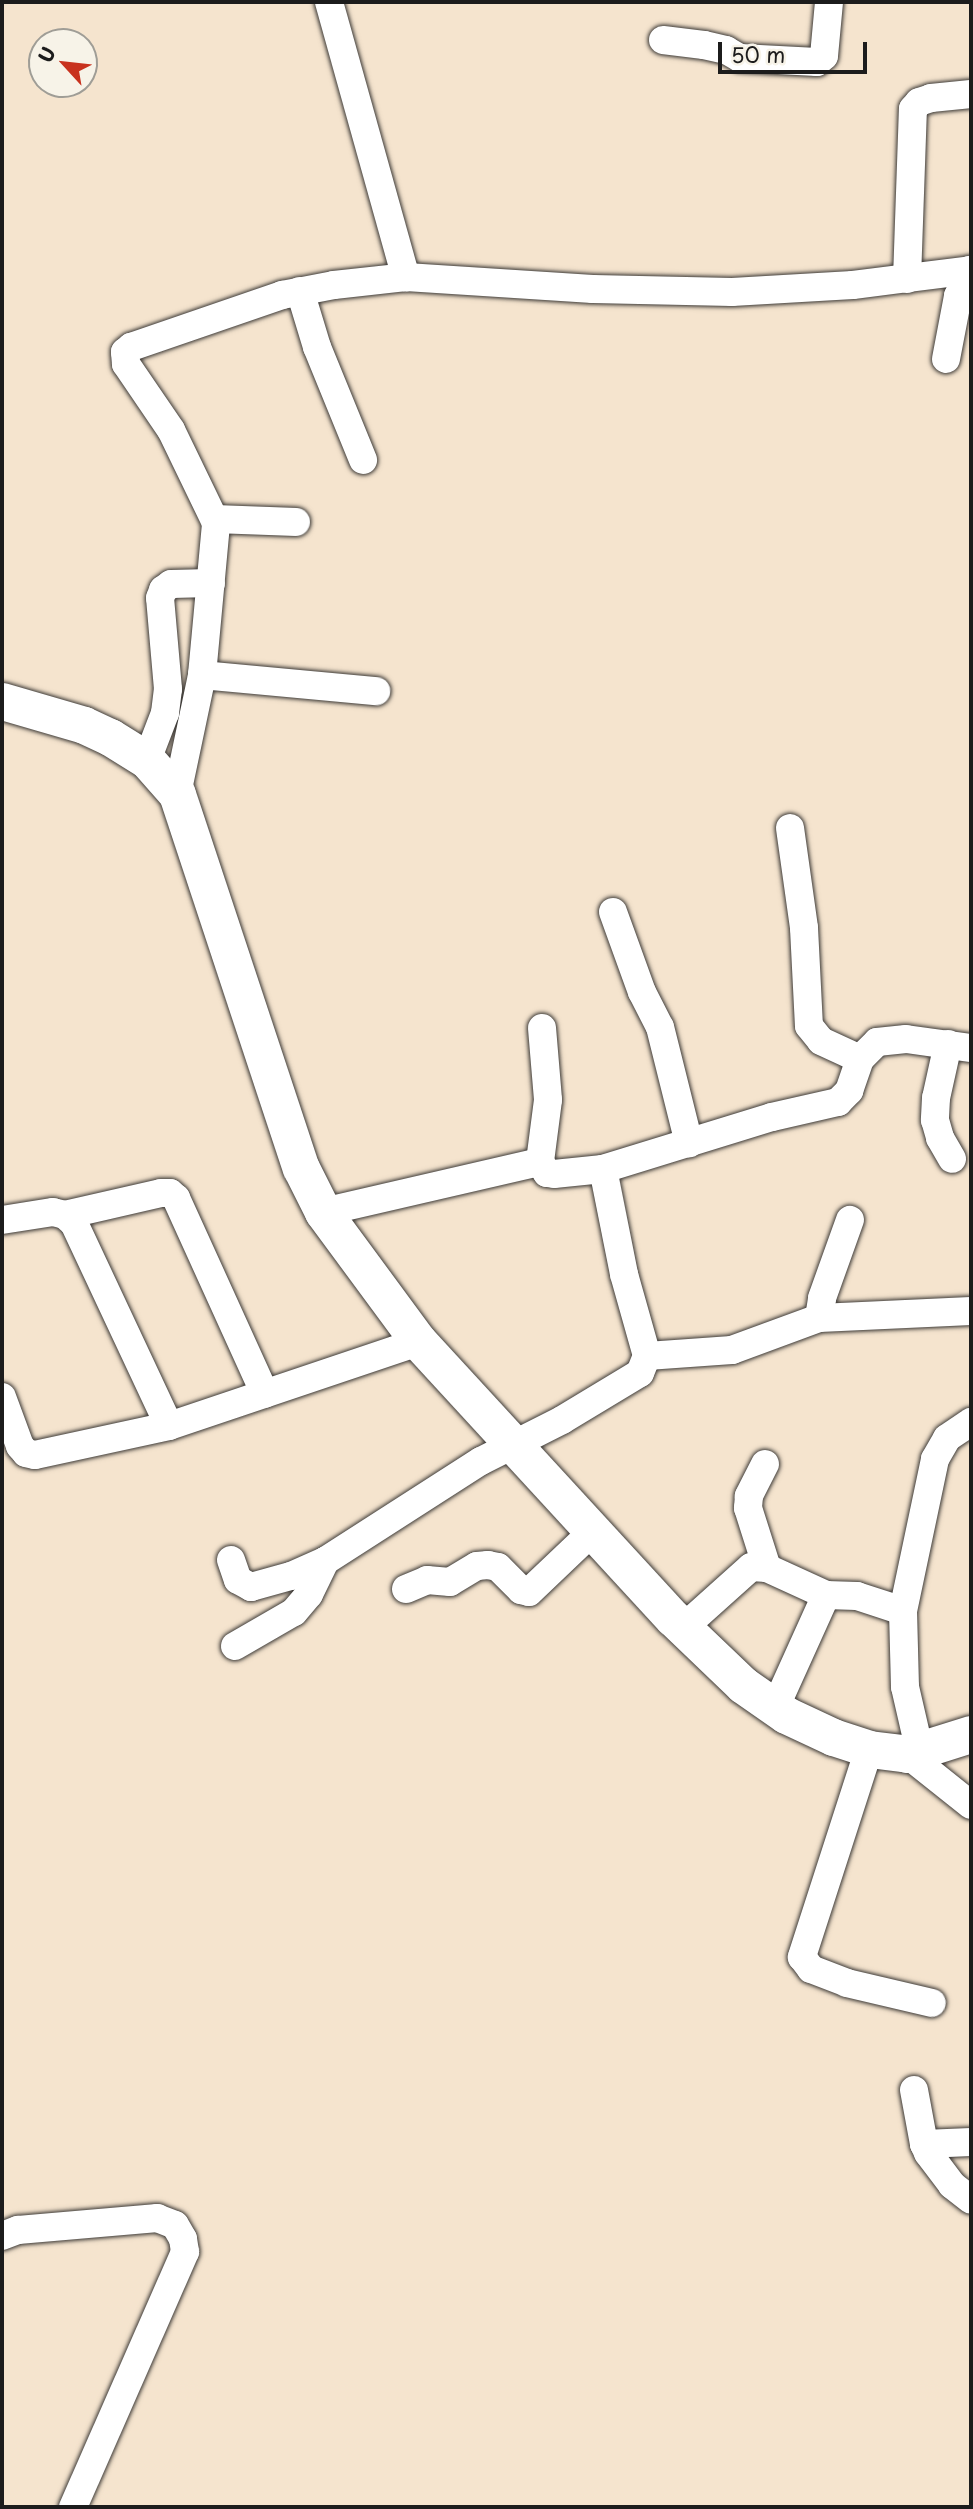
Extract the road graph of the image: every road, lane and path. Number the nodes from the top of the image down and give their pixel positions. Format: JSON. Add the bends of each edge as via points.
{"nodes":[{"id":1,"x":329,"y":2,"type":"edge"},
{"id":2,"x":829,"y":2,"type":"edge"},
{"id":3,"x":663,"y":40,"type":"dead end"},
{"id":4,"x":971,"y":94,"type":"edge"},
{"id":5,"x":971,"y":270,"type":"edge"},
{"id":6,"x":406,"y":277,"type":"junction"},
{"id":7,"x":907,"y":279,"type":"junction"},
{"id":8,"x":300,"y":291,"type":"junction"},
{"id":9,"x":946,"y":359,"type":"dead end"},
{"id":10,"x":363,"y":460,"type":"dead end"},
{"id":11,"x":215,"y":519,"type":"junction"},
{"id":12,"x":296,"y":522,"type":"dead end"},
{"id":13,"x":211,"y":583,"type":"junction"},
{"id":14,"x":202,"y":676,"type":"junction"},
{"id":15,"x":376,"y":691,"type":"dead end"},
{"id":16,"x":2,"y":701,"type":"edge"},
{"id":17,"x":146,"y":760,"type":"junction"},
{"id":18,"x":177,"y":794,"type":"junction"},
{"id":19,"x":790,"y":828,"type":"dead end"},
{"id":20,"x":613,"y":912,"type":"dead end"},
{"id":21,"x":542,"y":1028,"type":"dead end"},
{"id":22,"x":960,"y":1046,"type":"edge"},
{"id":23,"x":860,"y":1059,"type":"junction"},
{"id":24,"x":689,"y":1143,"type":"junction"},
{"id":25,"x":952,"y":1159,"type":"dead end"},
{"id":26,"x":540,"y":1163,"type":"junction"},
{"id":27,"x":603,"y":1169,"type":"junction"},
{"id":28,"x":323,"y":1212,"type":"junction"},
{"id":29,"x":65,"y":1215,"type":"junction"},
{"id":30,"x":2,"y":1220,"type":"edge"},
{"id":31,"x":850,"y":1220,"type":"dead end"},
{"id":32,"x":971,"y":1311,"type":"edge"},
{"id":33,"x":819,"y":1318,"type":"junction"},
{"id":34,"x":419,"y":1342,"type":"junction"},
{"id":35,"x":647,"y":1356,"type":"junction"},
{"id":36,"x":265,"y":1394,"type":"junction"},
{"id":37,"x":2,"y":1396,"type":"edge"},
{"id":38,"x":971,"y":1422,"type":"edge"},
{"id":39,"x":169,"y":1426,"type":"junction"},
{"id":40,"x":514,"y":1445,"type":"junction"},
{"id":41,"x":765,"y":1464,"type":"dead end"},
{"id":42,"x":593,"y":1531,"type":"junction"},
{"id":43,"x":231,"y":1560,"type":"dead end"},
{"id":44,"x":325,"y":1561,"type":"junction"},
{"id":45,"x":767,"y":1568,"type":"junction"},
{"id":46,"x":405,"y":1589,"type":"dead end"},
{"id":47,"x":826,"y":1595,"type":"junction"},
{"id":48,"x":903,"y":1611,"type":"junction"},
{"id":49,"x":683,"y":1628,"type":"junction"},
{"id":50,"x":235,"y":1646,"type":"dead end"},
{"id":51,"x":775,"y":1708,"type":"junction"},
{"id":52,"x":971,"y":1734,"type":"edge"},
{"id":53,"x":869,"y":1749,"type":"junction"},
{"id":54,"x":913,"y":1753,"type":"junction"},
{"id":55,"x":971,"y":1805,"type":"edge"},
{"id":56,"x":932,"y":2003,"type":"dead end"},
{"id":57,"x":914,"y":2090,"type":"dead end"},
{"id":58,"x":971,"y":2142,"type":"edge"},
{"id":59,"x":923,"y":2144,"type":"junction"},
{"id":60,"x":971,"y":2200,"type":"edge"},
{"id":61,"x":2,"y":2236,"type":"edge"},
{"id":62,"x":73,"y":2507,"type":"edge"}],
"edges":[{"from":1,"to":6,"type":"street"},
{"from":2,"to":3,"type":"street","via":[[824,56],[817,62],[740,58],[726,50]]},
{"from":4,"to":7,"type":"street","via":[[931,98],[913,109]]},
{"from":5,"to":7,"type":"street"},
{"from":5,"to":9,"type":"street","via":[[958,296]]},
{"from":6,"to":7,"type":"street","via":[[732,292]]},
{"from":6,"to":8,"type":"street"},
{"from":8,"to":10,"type":"street","via":[[317,347]]},
{"from":8,"to":11,"type":"street","via":[[125,352],[126,364],[171,429]]},
{"from":11,"to":12,"type":"street"},
{"from":11,"to":13,"type":"street"},
{"from":13,"to":14,"type":"street"},
{"from":13,"to":17,"type":"street","via":[[171,584],[160,598],[168,689],[165,713]]},
{"from":14,"to":15,"type":"street"},
{"from":14,"to":18,"type":"street"},
{"from":16,"to":17,"type":"main road","via":[[84,725]]},
{"from":17,"to":18,"type":"main road"},
{"from":18,"to":28,"type":"main road","via":[[301,1168]]},
{"from":19,"to":23,"type":"street","via":[[804,928],[809,1026],[821,1041]]},
{"from":20,"to":24,"type":"street","via":[[660,1027]]},
{"from":21,"to":26,"type":"street","via":[[548,1100]]},
{"from":22,"to":23,"type":"street","via":[[893,1039],[869,1046]]},
{"from":22,"to":25,"type":"street","via":[[936,1098],[935,1120]]},
{"from":23,"to":24,"type":"street","via":[[849,1091],[838,1102]]},
{"from":24,"to":27,"type":"street"},
{"from":26,"to":27,"type":"street","via":[[547,1173],[554,1174]]},
{"from":26,"to":28,"type":"street"},
{"from":27,"to":35,"type":"street","via":[[624,1274]]},
{"from":28,"to":34,"type":"main road"},
{"from":29,"to":30,"type":"street","via":[[53,1212]]},
{"from":29,"to":36,"type":"street","via":[[161,1193],[176,1198]]},
{"from":29,"to":39,"type":"street","via":[[74,1223],[96,1266]]},
{"from":31,"to":33,"type":"street","via":[[826,1284]]},
{"from":32,"to":33,"type":"street"},
{"from":33,"to":35,"type":"street","via":[[732,1350]]},
{"from":34,"to":36,"type":"street"},
{"from":34,"to":40,"type":"main road"},
{"from":35,"to":40,"type":"street","via":[[640,1373]]},
{"from":36,"to":39,"type":"street"},
{"from":37,"to":39,"type":"street","via":[[20,1446],[35,1455]]},
{"from":38,"to":48,"type":"street","via":[[947,1438],[935,1459]]},
{"from":40,"to":42,"type":"main road"},
{"from":40,"to":44,"type":"street","via":[[481,1461]]},
{"from":41,"to":45,"type":"street","via":[[748,1508]]},
{"from":42,"to":46,"type":"street","via":[[529,1592],[498,1567],[488,1565],[477,1566],[450,1582],[427,1580]]},
{"from":42,"to":49,"type":"main road"},
{"from":43,"to":44,"type":"street","via":[[238,1580],[251,1587]]},
{"from":44,"to":50,"type":"street","via":[[294,1612]]},
{"from":45,"to":47,"type":"street"},
{"from":45,"to":49,"type":"street","via":[[744,1571]]},
{"from":47,"to":48,"type":"street","via":[[857,1596]]},
{"from":47,"to":51,"type":"street"},
{"from":48,"to":54,"type":"street"},
{"from":49,"to":51,"type":"main road","via":[[743,1685]]},
{"from":51,"to":53,"type":"main road"},
{"from":52,"to":54,"type":"main road"},
{"from":53,"to":54,"type":"main road"},
{"from":53,"to":56,"type":"street","via":[[802,1957],[811,1969],[847,1983]]},
{"from":54,"to":55,"type":"street"},
{"from":57,"to":59,"type":"street"},
{"from":58,"to":59,"type":"street"},
{"from":59,"to":60,"type":"street","via":[[952,2185]]},
{"from":61,"to":62,"type":"street","via":[[18,2230],[156,2218],[175,2225],[183,2239],[185,2252]]}]}
